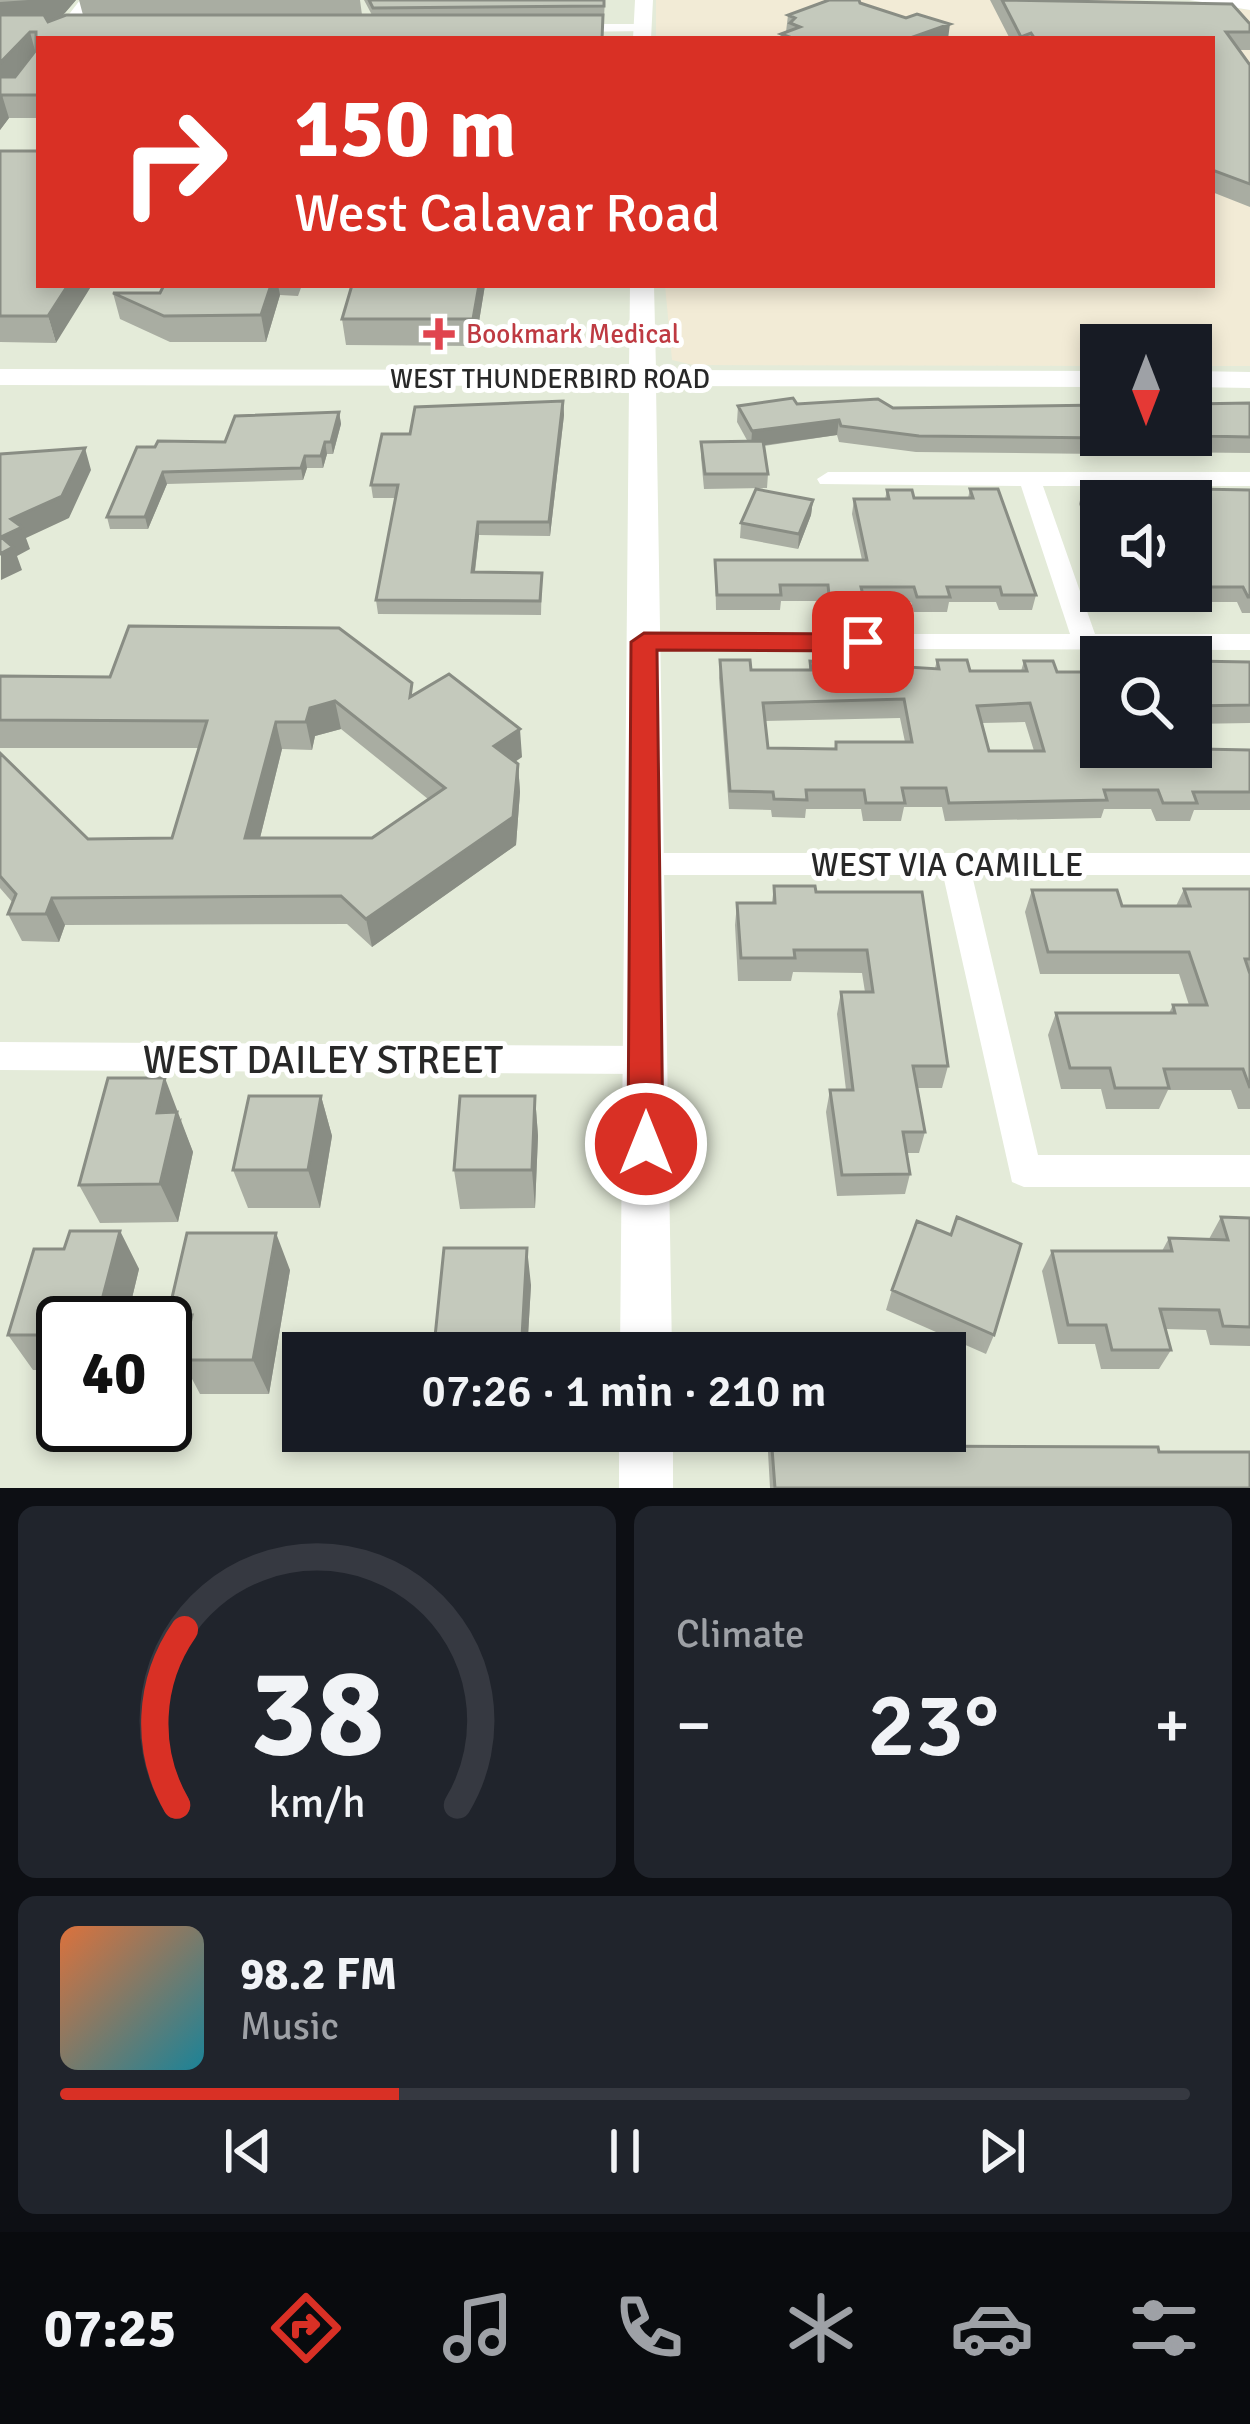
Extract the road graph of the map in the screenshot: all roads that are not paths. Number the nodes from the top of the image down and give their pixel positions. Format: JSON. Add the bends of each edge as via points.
{"nodes":[{"id":1,"x":87,"y":0,"type":"edge"},
{"id":2,"x":644,"y":0,"type":"edge"},
{"id":3,"x":1198,"y":0,"type":"edge"},
{"id":4,"x":1250,"y":5,"type":"edge"},
{"id":5,"x":43,"y":28,"type":"edge"},
{"id":6,"x":89,"y":28,"type":"edge"},
{"id":7,"x":554,"y":28,"type":"edge"},
{"id":8,"x":61,"y":34,"type":"edge"},
{"id":9,"x":642,"y":34,"type":"edge"},
{"id":10,"x":642,"y":288,"type":"edge"},
{"id":11,"x":0,"y":377,"type":"edge"},
{"id":12,"x":642,"y":379,"type":"junction"},
{"id":13,"x":1080,"y":380,"type":"edge"},
{"id":14,"x":1212,"y":380,"type":"edge"},
{"id":15,"x":1250,"y":380,"type":"edge"},
{"id":16,"x":828,"y":479,"type":"dead end"},
{"id":17,"x":1030,"y":479,"type":"junction"},
{"id":18,"x":1250,"y":479,"type":"edge"},
{"id":19,"x":1084,"y":636,"type":"edge"},
{"id":20,"x":644,"y":642,"type":"junction"},
{"id":21,"x":1212,"y":642,"type":"edge"},
{"id":22,"x":1250,"y":642,"type":"edge"},
{"id":23,"x":1080,"y":643,"type":"edge"},
{"id":24,"x":644,"y":864,"type":"junction"},
{"id":25,"x":955,"y":864,"type":"junction"},
{"id":26,"x":1250,"y":864,"type":"edge"},
{"id":27,"x":0,"y":1056,"type":"edge"},
{"id":28,"x":646,"y":1060,"type":"junction"},
{"id":29,"x":1250,"y":1171,"type":"edge"},
{"id":30,"x":646,"y":1332,"type":"edge"},
{"id":31,"x":646,"y":1452,"type":"edge"},
{"id":32,"x":646,"y":1488,"type":"edge"}],
"edges":[{"from":1,"to":8,"type":"street"},
{"from":2,"to":9,"type":"street"},
{"from":3,"to":4,"type":"street"},
{"from":5,"to":8,"type":"street"},
{"from":6,"to":8,"type":"street"},
{"from":7,"to":9,"type":"street"},
{"from":10,"to":12,"type":"street"},
{"from":11,"to":12,"type":"street","name":"WEST THUNDERBIRD ROAD"},
{"from":12,"to":13,"type":"street","name":"WEST THUNDERBIRD ROAD"},
{"from":12,"to":20,"type":"street"},
{"from":14,"to":15,"type":"street"},
{"from":16,"to":17,"type":"street"},
{"from":17,"to":18,"type":"street"},
{"from":17,"to":19,"type":"street"},
{"from":20,"to":23,"type":"street"},
{"from":20,"to":24,"type":"street"},
{"from":21,"to":22,"type":"street"},
{"from":24,"to":25,"type":"street","name":"WEST VIA CAMILLE"},
{"from":24,"to":28,"type":"street"},
{"from":25,"to":26,"type":"street","name":"WEST VIA CAMILLE"},
{"from":25,"to":29,"type":"street","via":[[1024,1171]]},
{"from":27,"to":28,"type":"street","name":"WEST DAILEY STREET"},
{"from":28,"to":30,"type":"street"},
{"from":31,"to":32,"type":"street"}]}
